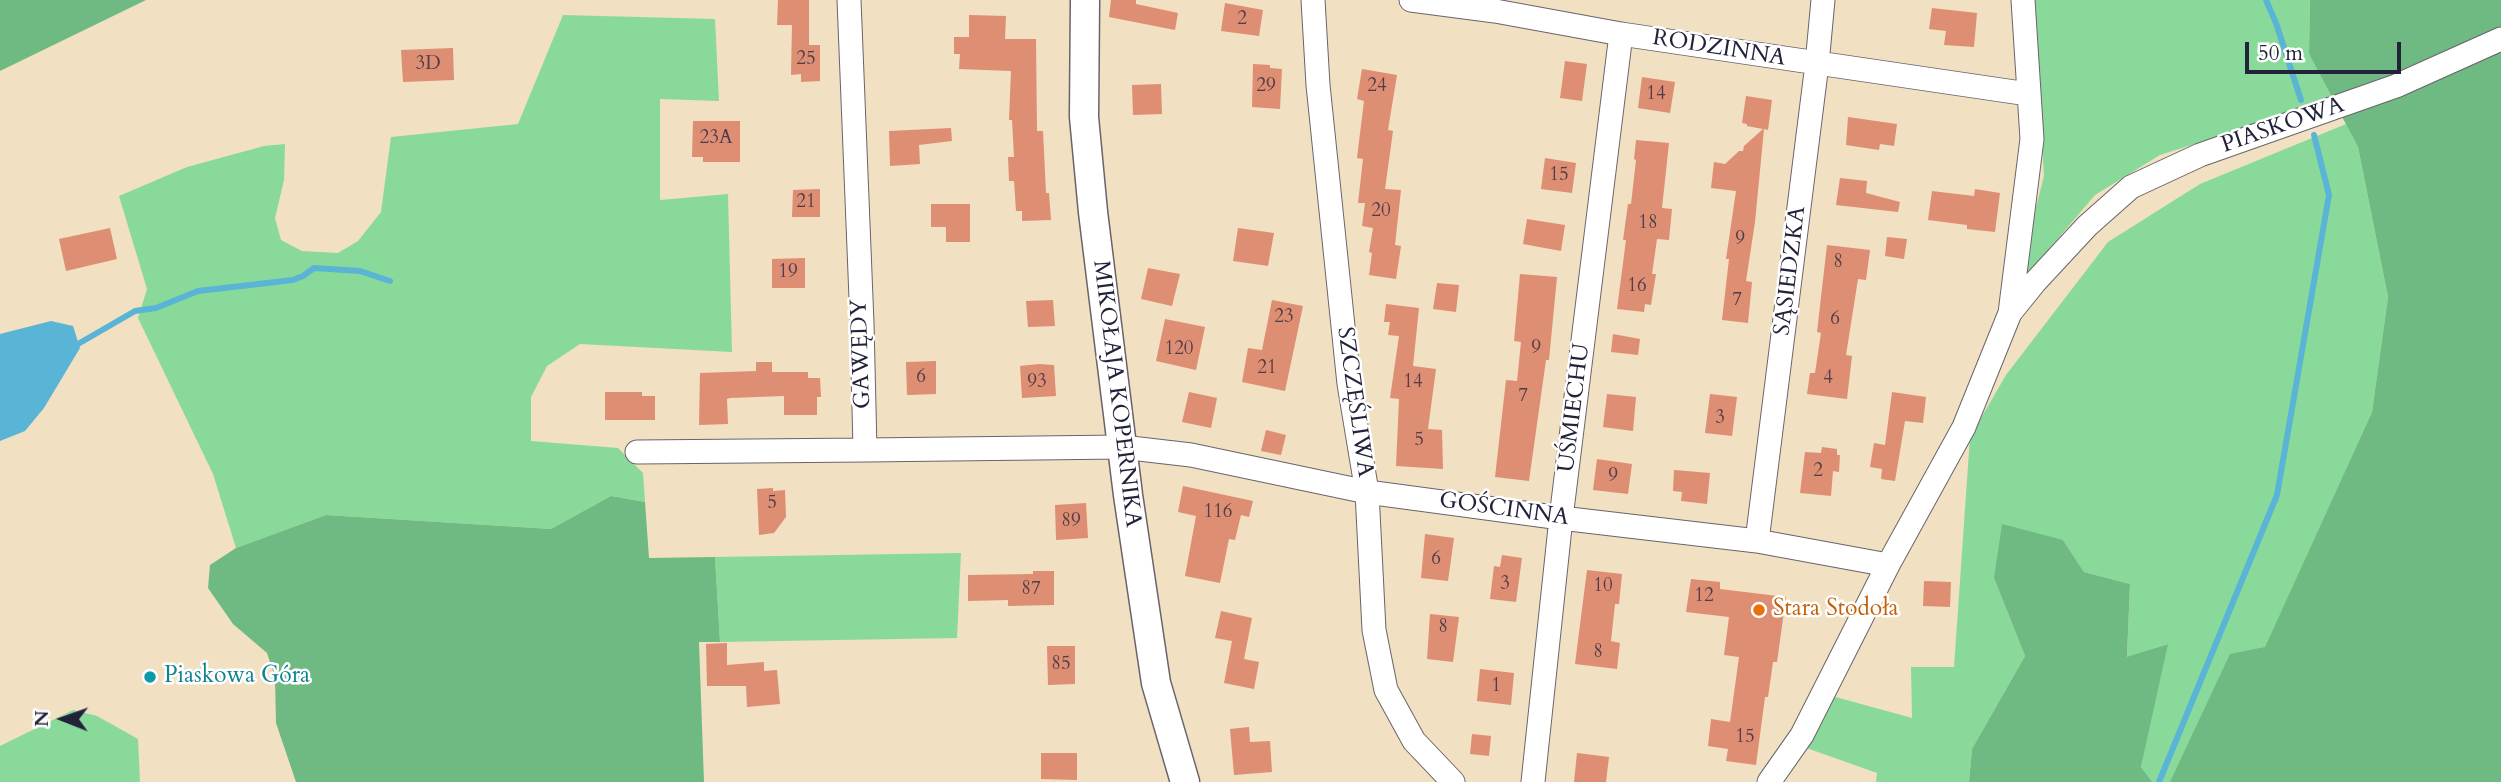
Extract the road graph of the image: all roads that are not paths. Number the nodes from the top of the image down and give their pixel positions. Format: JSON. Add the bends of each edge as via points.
{"nodes":[{"id":1,"x":849,"y":0,"type":"edge"},
{"id":2,"x":1085,"y":0,"type":"edge"},
{"id":3,"x":1313,"y":0,"type":"edge"},
{"id":4,"x":1411,"y":0,"type":"edge"},
{"id":5,"x":1823,"y":0,"type":"edge"},
{"id":6,"x":2024,"y":0,"type":"edge"},
{"id":7,"x":1621,"y":34,"type":"junction"},
{"id":8,"x":2501,"y":39,"type":"edge"},
{"id":9,"x":1817,"y":64,"type":"junction"},
{"id":10,"x":2028,"y":94,"type":"junction"},
{"id":11,"x":2010,"y":313,"type":"junction"},
{"id":12,"x":1122,"y":447,"type":"junction"},
{"id":13,"x":865,"y":450,"type":"junction"},
{"id":14,"x":637,"y":452,"type":"dead end"},
{"id":15,"x":1367,"y":492,"type":"junction"},
{"id":16,"x":1561,"y":518,"type":"junction"},
{"id":17,"x":1758,"y":541,"type":"junction"},
{"id":18,"x":1888,"y":565,"type":"junction"},
{"id":19,"x":1185,"y":782,"type":"edge"},
{"id":20,"x":1453,"y":782,"type":"edge"},
{"id":21,"x":1533,"y":782,"type":"edge"},
{"id":22,"x":1769,"y":782,"type":"edge"}],
"edges":[{"from":1,"to":13,"type":"street","name":"GAWĘDY"},
{"from":2,"to":12,"type":"street","name":"MIKOŁAJA KOPERNIKA","via":[[1084,117]]},
{"from":3,"to":15,"type":"street","name":"SZCZĘŚLIWA","via":[[1349,384]]},
{"from":4,"to":7,"type":"street","name":"RODZINNA"},
{"from":5,"to":9,"type":"street","name":"SĄSIEDZKA"},
{"from":6,"to":10,"type":"street"},
{"from":7,"to":9,"type":"street","name":"RODZINNA"},
{"from":7,"to":16,"type":"street","name":"UŚMIECHU"},
{"from":8,"to":11,"type":"street","name":"PIASKOWA","via":[[2396,86],[2200,155],[2131,187],[2078,235]]},
{"from":9,"to":10,"type":"street","name":"RODZINNA"},
{"from":9,"to":17,"type":"street","name":"SĄSIEDZKA"},
{"from":10,"to":11,"type":"street","via":[[2032,139]]},
{"from":11,"to":18,"type":"street","via":[[1964,427]]},
{"from":12,"to":13,"type":"street"},
{"from":12,"to":15,"type":"street","name":"GOŚCINNA","via":[[1191,455]]},
{"from":12,"to":19,"type":"street","name":"MIKOŁAJA KOPERNIKA","via":[[1152,662]]},
{"from":13,"to":14,"type":"street"},
{"from":15,"to":16,"type":"street","name":"GOŚCINNA"},
{"from":15,"to":20,"type":"street","name":"SZCZĘŚLIWA","via":[[1374,630],[1386,690],[1413,741]]},
{"from":16,"to":17,"type":"street","name":"GOŚCINNA"},
{"from":16,"to":21,"type":"street","name":"UŚMIECHU"},
{"from":17,"to":18,"type":"street","name":"GOŚCINNA"},
{"from":18,"to":22,"type":"street","via":[[1802,734]]}]}
